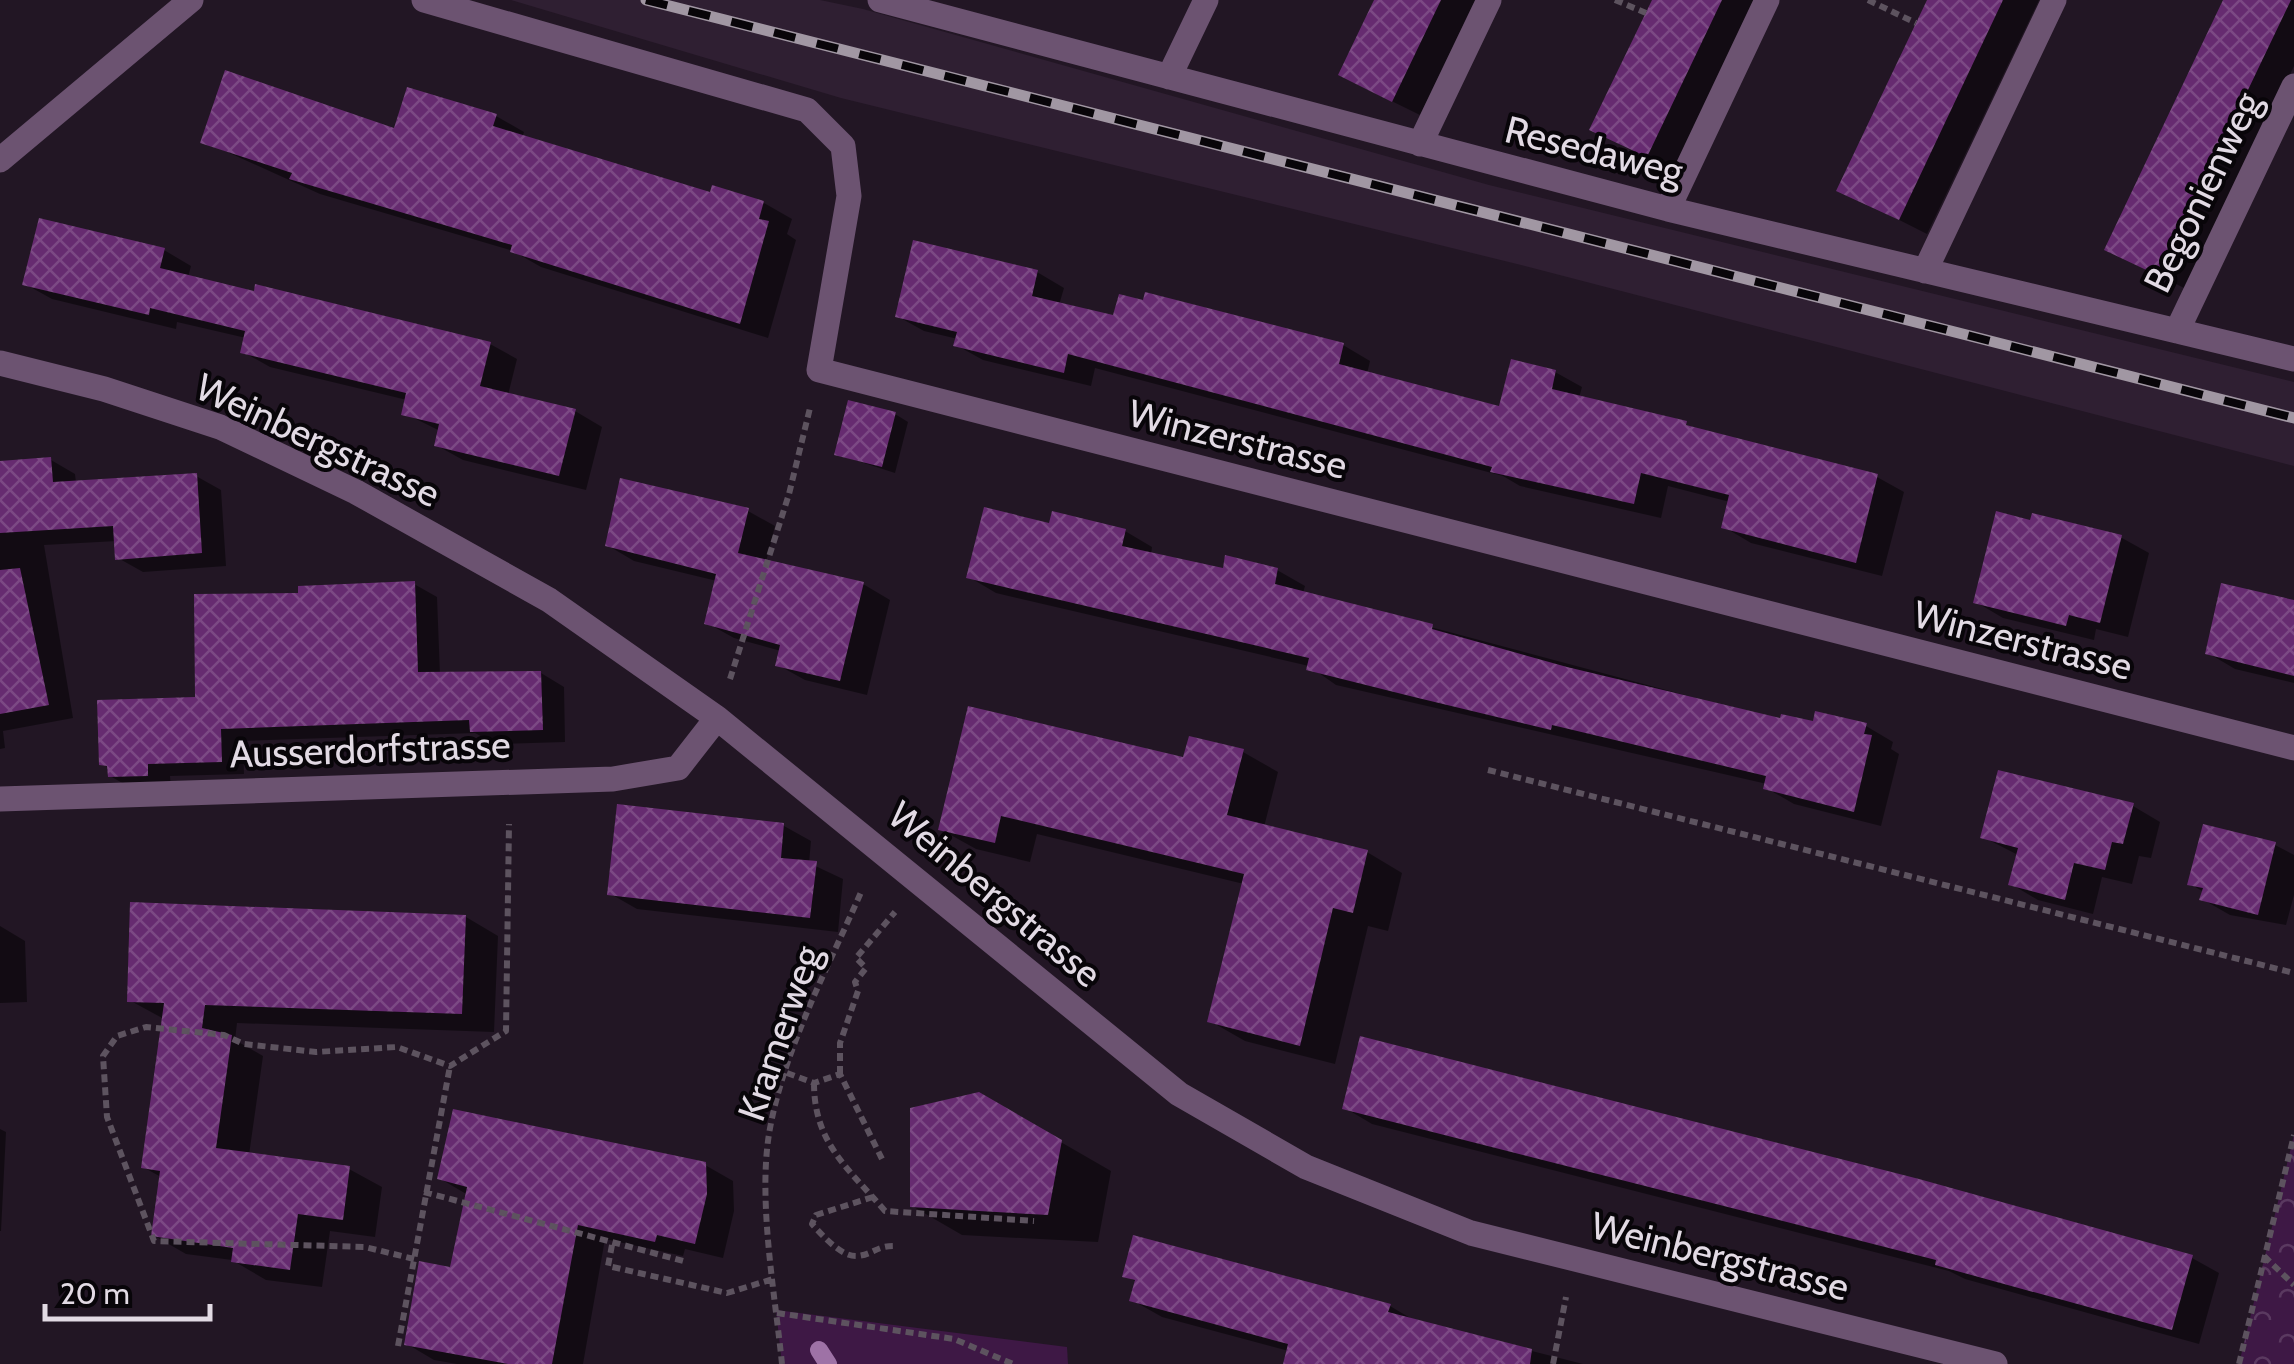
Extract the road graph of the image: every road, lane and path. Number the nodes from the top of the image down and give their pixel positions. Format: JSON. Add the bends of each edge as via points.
{"nodes":[{"id":1,"x":191,"y":0,"type":"edge"},
{"id":2,"x":424,"y":0,"type":"edge"},
{"id":3,"x":880,"y":0,"type":"edge"},
{"id":4,"x":1206,"y":0,"type":"edge"},
{"id":5,"x":1489,"y":0,"type":"edge"},
{"id":6,"x":1616,"y":0,"type":"edge"},
{"id":7,"x":1767,"y":0,"type":"edge"},
{"id":8,"x":1868,"y":0,"type":"edge"},
{"id":9,"x":2054,"y":0,"type":"edge"},
{"id":10,"x":922,"y":6,"type":"edge"},
{"id":11,"x":1646,"y":14,"type":"dead end"},
{"id":12,"x":1916,"y":23,"type":"dead end"},
{"id":13,"x":1169,"y":78,"type":"junction"},
{"id":14,"x":2294,"y":86,"type":"edge"},
{"id":15,"x":1420,"y":144,"type":"junction"},
{"id":16,"x":0,"y":160,"type":"edge"},
{"id":17,"x":1668,"y":208,"type":"junction"},
{"id":18,"x":1926,"y":271,"type":"junction"},
{"id":19,"x":2177,"y":331,"type":"junction"},
{"id":20,"x":2294,"y":358,"type":"edge"},
{"id":21,"x":0,"y":363,"type":"edge"},
{"id":22,"x":810,"y":410,"type":"dead end"},
{"id":23,"x":717,"y":718,"type":"junction"},
{"id":24,"x":2294,"y":748,"type":"edge"},
{"id":25,"x":1488,"y":770,"type":"dead end"},
{"id":26,"x":0,"y":799,"type":"edge"},
{"id":27,"x":880,"y":848,"type":"junction"},
{"id":28,"x":508,"y":865,"type":"dead end"},
{"id":29,"x":922,"y":881,"type":"junction"},
{"id":30,"x":2294,"y":972,"type":"edge"},
{"id":31,"x":450,"y":1066,"type":"junction"},
{"id":32,"x":788,"y":1074,"type":"junction"},
{"id":33,"x":840,"y":1074,"type":"junction"},
{"id":34,"x":814,"y":1083,"type":"junction"},
{"id":35,"x":2294,"y":1135,"type":"edge"},
{"id":36,"x":883,"y":1161,"type":"dead end"},
{"id":37,"x":424,"y":1192,"type":"junction"},
{"id":38,"x":873,"y":1198,"type":"junction"},
{"id":39,"x":1034,"y":1222,"type":"dead end"},
{"id":40,"x":612,"y":1245,"type":"junction"},
{"id":41,"x":897,"y":1246,"type":"dead end"},
{"id":42,"x":2264,"y":1256,"type":"junction"},
{"id":43,"x":1574,"y":1258,"type":"junction"},
{"id":44,"x":414,"y":1259,"type":"junction"},
{"id":45,"x":687,"y":1262,"type":"dead end"},
{"id":46,"x":774,"y":1279,"type":"junction"},
{"id":47,"x":2294,"y":1285,"type":"edge"},
{"id":48,"x":776,"y":1313,"type":"junction"},
{"id":49,"x":398,"y":1346,"type":"dead end"},
{"id":50,"x":782,"y":1364,"type":"edge"},
{"id":51,"x":1013,"y":1364,"type":"edge"},
{"id":52,"x":1553,"y":1364,"type":"edge"},
{"id":53,"x":1996,"y":1364,"type":"edge"},
{"id":54,"x":2239,"y":1364,"type":"edge"}],
"edges":[{"from":1,"to":16,"type":"street"},
{"from":2,"to":24,"type":"street","name":"Winzerstrasse","via":[[808,110],[844,146],[849,196],[819,370]]},
{"from":3,"to":10,"type":"street","name":"Resedaweg"},
{"from":4,"to":13,"type":"street"},
{"from":5,"to":15,"type":"street"},
{"from":6,"to":11,"type":"path"},
{"from":7,"to":17,"type":"street"},
{"from":8,"to":12,"type":"path"},
{"from":9,"to":18,"type":"street"},
{"from":10,"to":13,"type":"street","name":"Resedaweg"},
{"from":13,"to":15,"type":"street","name":"Resedaweg"},
{"from":14,"to":19,"type":"street","name":"Begonienweg"},
{"from":15,"to":17,"type":"street","name":"Resedaweg"},
{"from":17,"to":18,"type":"street","name":"Resedaweg"},
{"from":18,"to":19,"type":"street","name":"Resedaweg"},
{"from":19,"to":20,"type":"street","name":"Resedaweg"},
{"from":21,"to":23,"type":"street","name":"Weinbergstrasse","via":[[220,426],[356,492],[549,600]]},
{"from":22,"to":23,"type":"path"},
{"from":23,"to":26,"type":"street","name":"Ausserdorfstrasse","via":[[678,768],[613,778]]},
{"from":23,"to":27,"type":"street","name":"Weinbergstrasse"},
{"from":25,"to":30,"type":"path"},
{"from":27,"to":29,"type":"street","name":"Weinbergstrasse"},
{"from":27,"to":32,"type":"path","name":"Kramerweg"},
{"from":28,"to":31,"type":"path","via":[[506,1030]]},
{"from":29,"to":33,"type":"path","via":[[856,958],[866,968],[855,982],[858,991],[840,1043]]},
{"from":29,"to":43,"type":"street","name":"Weinbergstrasse","via":[[1179,1094],[1306,1167],[1471,1233]]},
{"from":31,"to":37,"type":"path"},
{"from":31,"to":44,"type":"path","via":[[397,1047],[316,1052],[146,1027],[117,1036],[103,1056],[107,1116],[154,1241],[365,1247]]},
{"from":32,"to":34,"type":"path"},
{"from":32,"to":46,"type":"path","name":"Kramerweg","via":[[769,1133]]},
{"from":33,"to":34,"type":"path"},
{"from":33,"to":36,"type":"path"},
{"from":34,"to":38,"type":"path","via":[[814,1113],[828,1146]]},
{"from":35,"to":42,"type":"path"},
{"from":37,"to":40,"type":"path"},
{"from":37,"to":44,"type":"path"},
{"from":38,"to":39,"type":"path","via":[[884,1211]]},
{"from":38,"to":41,"type":"path","via":[[816,1215],[812,1224],[845,1254]]},
{"from":40,"to":45,"type":"path"},
{"from":40,"to":46,"type":"path","via":[[608,1266],[727,1293]]},
{"from":42,"to":47,"type":"path"},
{"from":42,"to":54,"type":"path"},
{"from":43,"to":52,"type":"path"},
{"from":43,"to":53,"type":"street","name":"Weinbergstrasse"},
{"from":44,"to":49,"type":"path"},
{"from":46,"to":48,"type":"path","name":"Kramerweg"},
{"from":48,"to":50,"type":"path","name":"Kramerweg"},
{"from":48,"to":51,"type":"path","via":[[954,1339]]}]}
